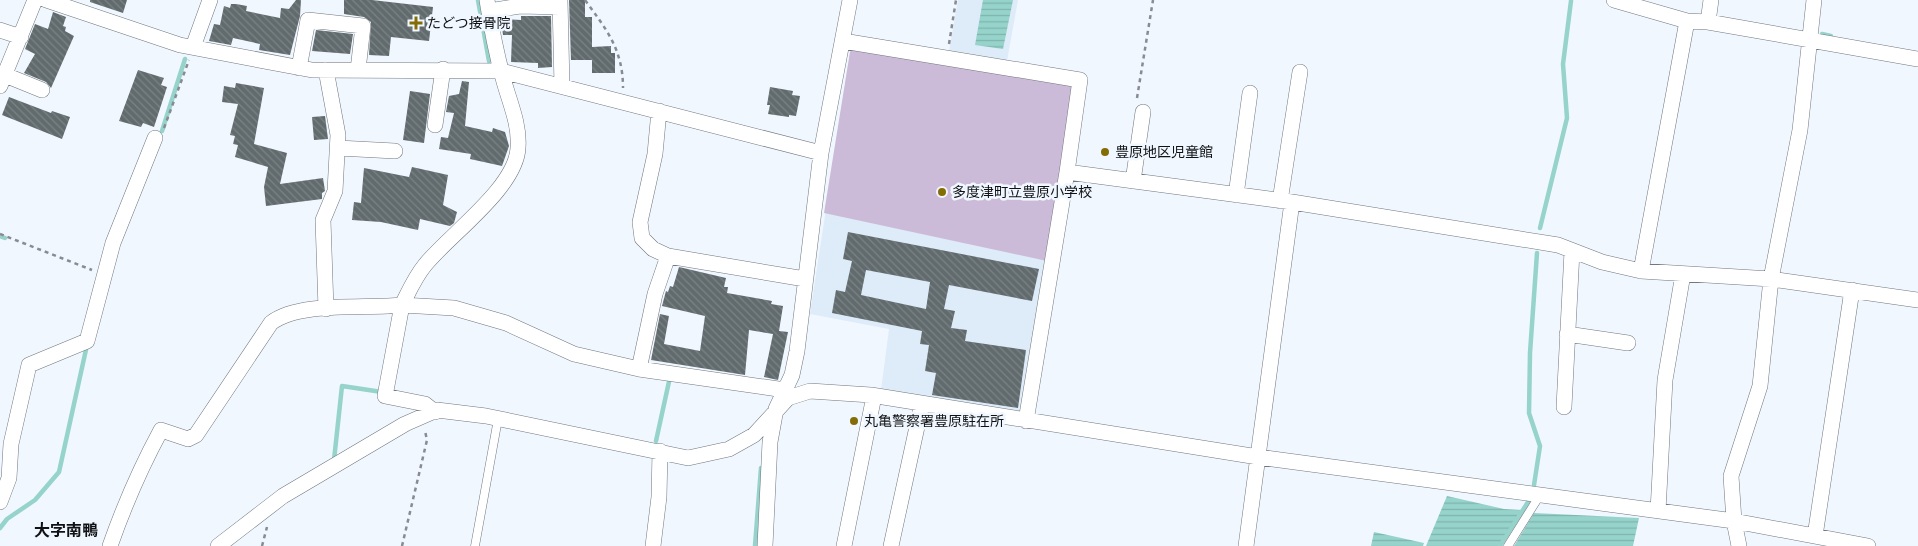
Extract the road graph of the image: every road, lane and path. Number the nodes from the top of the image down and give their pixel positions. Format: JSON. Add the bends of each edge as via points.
{"nodes":[{"id":1,"x":35,"y":0,"type":"edge"},
{"id":2,"x":46,"y":0,"type":"edge"},
{"id":3,"x":210,"y":0,"type":"edge"},
{"id":4,"x":585,"y":0,"type":"edge"},
{"id":5,"x":850,"y":0,"type":"edge"},
{"id":6,"x":956,"y":0,"type":"edge"},
{"id":7,"x":1153,"y":0,"type":"edge"},
{"id":8,"x":1614,"y":0,"type":"edge"},
{"id":9,"x":1711,"y":0,"type":"edge"},
{"id":10,"x":1814,"y":0,"type":"edge"},
{"id":11,"x":520,"y":3,"type":"edge"},
{"id":12,"x":560,"y":4,"type":"edge"},
{"id":13,"x":488,"y":5,"type":"edge"},
{"id":14,"x":89,"y":6,"type":"edge"},
{"id":15,"x":1687,"y":21,"type":"junction"},
{"id":16,"x":1708,"y":22,"type":"junction"},
{"id":17,"x":0,"y":30,"type":"edge"},
{"id":18,"x":21,"y":37,"type":"junction"},
{"id":19,"x":1809,"y":40,"type":"junction"},
{"id":20,"x":843,"y":41,"type":"junction"},
{"id":21,"x":193,"y":47,"type":"junction"},
{"id":22,"x":947,"y":58,"type":"junction"},
{"id":23,"x":1918,"y":59,"type":"edge"},
{"id":24,"x":299,"y":68,"type":"junction"},
{"id":25,"x":443,"y":69,"type":"junction"},
{"id":26,"x":326,"y":70,"type":"junction"},
{"id":27,"x":358,"y":70,"type":"junction"},
{"id":28,"x":501,"y":71,"type":"junction"},
{"id":29,"x":1300,"y":72,"type":"dead end"},
{"id":30,"x":3,"y":81,"type":"edge"},
{"id":31,"x":562,"y":86,"type":"junction"},
{"id":32,"x":42,"y":90,"type":"dead end"},
{"id":33,"x":1250,"y":93,"type":"dead end"},
{"id":34,"x":622,"y":102,"type":"junction"},
{"id":35,"x":659,"y":111,"type":"junction"},
{"id":36,"x":1143,"y":112,"type":"joint"},
{"id":37,"x":435,"y":125,"type":"dead end"},
{"id":38,"x":155,"y":138,"type":"joint"},
{"id":39,"x":338,"y":148,"type":"junction"},
{"id":40,"x":395,"y":151,"type":"dead end"},
{"id":41,"x":821,"y":152,"type":"junction"},
{"id":42,"x":1067,"y":172,"type":"junction"},
{"id":43,"x":1133,"y":181,"type":"junction"},
{"id":44,"x":1236,"y":195,"type":"junction"},
{"id":45,"x":1286,"y":202,"type":"junction"},
{"id":46,"x":0,"y":234,"type":"edge"},
{"id":47,"x":1572,"y":251,"type":"junction"},
{"id":48,"x":668,"y":256,"type":"junction"},
{"id":49,"x":1641,"y":271,"type":"junction"},
{"id":50,"x":1683,"y":274,"type":"junction"},
{"id":51,"x":103,"y":275,"type":"junction"},
{"id":52,"x":805,"y":279,"type":"junction"},
{"id":53,"x":1771,"y":279,"type":"junction"},
{"id":54,"x":1852,"y":290,"type":"junction"},
{"id":55,"x":1918,"y":300,"type":"edge"},
{"id":56,"x":402,"y":305,"type":"junction"},
{"id":57,"x":326,"y":308,"type":"junction"},
{"id":58,"x":1568,"y":334,"type":"junction"},
{"id":59,"x":1628,"y":343,"type":"dead end"},
{"id":60,"x":639,"y":369,"type":"junction"},
{"id":61,"x":786,"y":390,"type":"junction"},
{"id":62,"x":874,"y":396,"type":"junction"},
{"id":63,"x":922,"y":404,"type":"junction"},
{"id":64,"x":1564,"y":407,"type":"dead end"},
{"id":65,"x":776,"y":409,"type":"junction"},
{"id":66,"x":430,"y":413,"type":"junction"},
{"id":67,"x":498,"y":419,"type":"junction"},
{"id":68,"x":1026,"y":421,"type":"junction"},
{"id":69,"x":660,"y":452,"type":"junction"},
{"id":70,"x":1258,"y":456,"type":"junction"},
{"id":71,"x":1540,"y":495,"type":"junction"},
{"id":72,"x":0,"y":502,"type":"edge"},
{"id":73,"x":1658,"y":511,"type":"junction"},
{"id":74,"x":1734,"y":521,"type":"junction"},
{"id":75,"x":1815,"y":536,"type":"junction"},
{"id":76,"x":1787,"y":538,"type":"edge"},
{"id":77,"x":110,"y":546,"type":"edge"},
{"id":78,"x":218,"y":546,"type":"edge"},
{"id":79,"x":402,"y":546,"type":"edge"},
{"id":80,"x":476,"y":546,"type":"edge"},
{"id":81,"x":653,"y":546,"type":"edge"},
{"id":82,"x":765,"y":546,"type":"edge"},
{"id":83,"x":844,"y":546,"type":"edge"},
{"id":84,"x":891,"y":546,"type":"edge"},
{"id":85,"x":1246,"y":546,"type":"edge"},
{"id":86,"x":1508,"y":546,"type":"edge"},
{"id":87,"x":1739,"y":546,"type":"edge"},
{"id":88,"x":1868,"y":546,"type":"edge"}],
"edges":[{"from":1,"to":18,"type":"street"},
{"from":2,"to":14,"type":"street"},
{"from":3,"to":21,"type":"street"},
{"from":4,"to":34,"type":"path","via":[[615,43],[623,83]]},
{"from":5,"to":20,"type":"street"},
{"from":6,"to":22,"type":"path"},
{"from":7,"to":36,"type":"path","via":[[1135,109]]},
{"from":8,"to":15,"type":"street"},
{"from":9,"to":16,"type":"street"},
{"from":10,"to":19,"type":"street"},
{"from":11,"to":12,"type":"street"},
{"from":11,"to":13,"type":"street"},
{"from":12,"to":31,"type":"street"},
{"from":13,"to":28,"type":"street"},
{"from":14,"to":21,"type":"street"},
{"from":15,"to":16,"type":"street"},
{"from":15,"to":49,"type":"street"},
{"from":16,"to":19,"type":"street"},
{"from":17,"to":18,"type":"street"},
{"from":18,"to":30,"type":"street"},
{"from":19,"to":23,"type":"street"},
{"from":19,"to":53,"type":"street","via":[[1800,130]]},
{"from":20,"to":22,"type":"street"},
{"from":20,"to":41,"type":"street"},
{"from":21,"to":24,"type":"street"},
{"from":21,"to":38,"type":"path","via":[[163,130]]},
{"from":22,"to":42,"type":"street","via":[[1080,80]]},
{"from":24,"to":26,"type":"street"},
{"from":24,"to":27,"type":"street","via":[[308,20],[363,26]]},
{"from":25,"to":27,"type":"street"},
{"from":25,"to":28,"type":"street"},
{"from":25,"to":37,"type":"street"},
{"from":26,"to":27,"type":"street"},
{"from":26,"to":39,"type":"street"},
{"from":28,"to":31,"type":"street"},
{"from":28,"to":56,"type":"street","via":[[515,117],[517,161],[508,177],[425,265]]},
{"from":29,"to":45,"type":"street"},
{"from":30,"to":32,"type":"street"},
{"from":31,"to":34,"type":"street"},
{"from":33,"to":44,"type":"street"},
{"from":34,"to":35,"type":"street"},
{"from":35,"to":41,"type":"street"},
{"from":35,"to":48,"type":"street","via":[[655,154],[640,222],[642,238],[653,249]]},
{"from":36,"to":43,"type":"street"},
{"from":38,"to":51,"type":"street"},
{"from":39,"to":40,"type":"street"},
{"from":39,"to":57,"type":"street","via":[[335,191],[323,220]]},
{"from":41,"to":52,"type":"street"},
{"from":42,"to":43,"type":"street"},
{"from":42,"to":68,"type":"street"},
{"from":43,"to":44,"type":"street"},
{"from":44,"to":45,"type":"street"},
{"from":45,"to":47,"type":"street","via":[[1558,245]]},
{"from":45,"to":70,"type":"street"},
{"from":46,"to":51,"type":"path"},
{"from":47,"to":49,"type":"street"},
{"from":47,"to":58,"type":"street"},
{"from":48,"to":52,"type":"street"},
{"from":48,"to":60,"type":"street","via":[[655,294]]},
{"from":49,"to":50,"type":"street"},
{"from":50,"to":53,"type":"street"},
{"from":50,"to":73,"type":"street","via":[[1665,380]]},
{"from":51,"to":72,"type":"street","via":[[87,341],[29,365],[11,444],[9,478]]},
{"from":52,"to":61,"type":"street","via":[[797,351]]},
{"from":53,"to":54,"type":"street"},
{"from":53,"to":74,"type":"street","via":[[1760,386],[1731,476]]},
{"from":54,"to":55,"type":"street"},
{"from":54,"to":75,"type":"street"},
{"from":56,"to":57,"type":"street"},
{"from":56,"to":60,"type":"street","via":[[454,308],[506,322],[574,354]]},
{"from":56,"to":66,"type":"street","via":[[385,396],[426,404]]},
{"from":57,"to":77,"type":"street","via":[[281,315],[271,323],[196,435],[188,439],[161,430],[144,462]]},
{"from":58,"to":59,"type":"street"},
{"from":58,"to":64,"type":"street"},
{"from":60,"to":61,"type":"street"},
{"from":61,"to":65,"type":"street"},
{"from":62,"to":63,"type":"street"},
{"from":62,"to":65,"type":"street","via":[[810,392],[788,398]]},
{"from":62,"to":83,"type":"street"},
{"from":63,"to":68,"type":"street"},
{"from":63,"to":84,"type":"street"},
{"from":65,"to":69,"type":"street","via":[[754,435],[730,449],[688,458]]},
{"from":65,"to":82,"type":"street","via":[[770,442]]},
{"from":66,"to":67,"type":"street"},
{"from":66,"to":78,"type":"street","via":[[405,424],[282,496]]},
{"from":66,"to":79,"type":"path","via":[[424,426],[427,440]]},
{"from":67,"to":69,"type":"street"},
{"from":67,"to":80,"type":"lane"},
{"from":68,"to":70,"type":"street"},
{"from":69,"to":81,"type":"street"},
{"from":70,"to":71,"type":"street"},
{"from":70,"to":85,"type":"street"},
{"from":71,"to":73,"type":"street"},
{"from":71,"to":86,"type":"lane"},
{"from":73,"to":74,"type":"street"},
{"from":74,"to":76,"type":"street"},
{"from":74,"to":87,"type":"street"},
{"from":75,"to":76,"type":"street"},
{"from":75,"to":88,"type":"street"}]}
